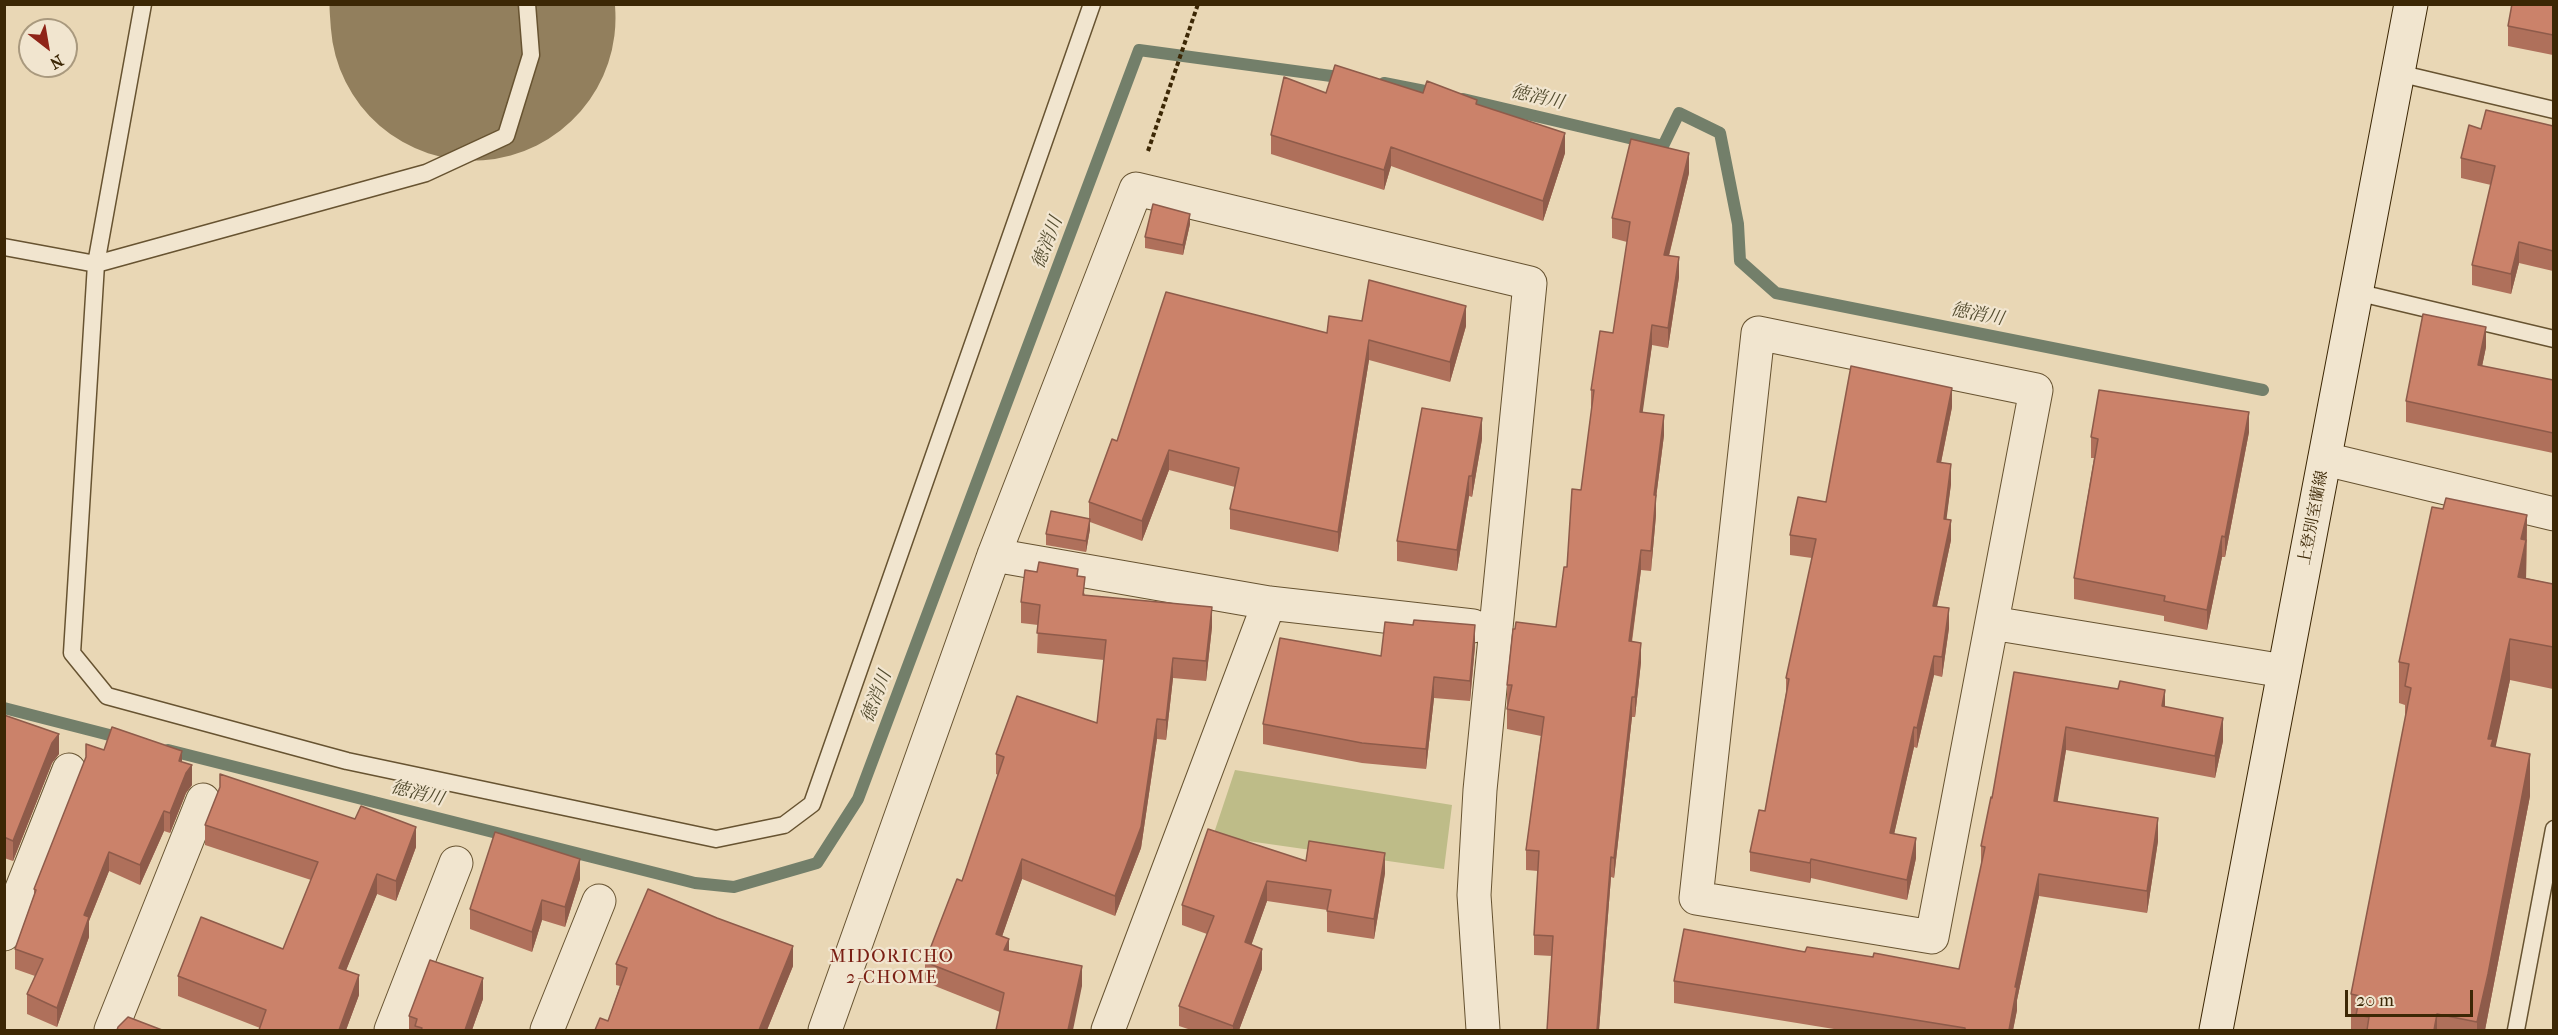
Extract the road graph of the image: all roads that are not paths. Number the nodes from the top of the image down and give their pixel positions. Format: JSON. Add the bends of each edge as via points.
{"nodes":[{"id":1,"x":143,"y":4,"type":"edge"},
{"id":2,"x":527,"y":4,"type":"edge"},
{"id":3,"x":1092,"y":4,"type":"edge"},
{"id":4,"x":2411,"y":4,"type":"edge"},
{"id":5,"x":2398,"y":73,"type":"junction"},
{"id":6,"x":2553,"y":110,"type":"edge"},
{"id":7,"x":4,"y":247,"type":"edge"},
{"id":8,"x":96,"y":264,"type":"junction"},
{"id":9,"x":2356,"y":292,"type":"junction"},
{"id":10,"x":2553,"y":339,"type":"edge"},
{"id":11,"x":2325,"y":459,"type":"junction"},
{"id":12,"x":2553,"y":514,"type":"edge"},
{"id":13,"x":994,"y":555,"type":"junction"},
{"id":14,"x":1269,"y":603,"type":"junction"},
{"id":15,"x":1992,"y":623,"type":"junction"},
{"id":16,"x":1496,"y":628,"type":"junction"},
{"id":17,"x":2284,"y":671,"type":"junction"},
{"id":18,"x":69,"y":770,"type":"dead end"},
{"id":19,"x":203,"y":800,"type":"dead end"},
{"id":20,"x":2553,"y":829,"type":"edge"},
{"id":21,"x":456,"y":863,"type":"dead end"},
{"id":22,"x":599,"y":901,"type":"dead end"},
{"id":23,"x":4,"y":934,"type":"edge"},
{"id":24,"x":111,"y":1030,"type":"edge"},
{"id":25,"x":391,"y":1030,"type":"edge"},
{"id":26,"x":547,"y":1030,"type":"edge"},
{"id":27,"x":825,"y":1030,"type":"edge"},
{"id":28,"x":1108,"y":1030,"type":"edge"},
{"id":29,"x":1483,"y":1030,"type":"edge"},
{"id":30,"x":2216,"y":1030,"type":"edge"},
{"id":31,"x":2516,"y":1030,"type":"edge"}],
"edges":[{"from":1,"to":8,"type":"lane"},
{"from":2,"to":8,"type":"lane","via":[[531,55],[506,136],[426,173]]},
{"from":3,"to":8,"type":"lane","via":[[812,804],[784,825],[716,839],[347,761],[107,696],[72,653]]},
{"from":4,"to":5,"type":"street","name":"上登別室蘭線"},
{"from":5,"to":6,"type":"lane"},
{"from":5,"to":9,"type":"street","name":"上登別室蘭線"},
{"from":7,"to":8,"type":"lane"},
{"from":9,"to":10,"type":"lane"},
{"from":9,"to":11,"type":"street","name":"上登別室蘭線"},
{"from":11,"to":12,"type":"street"},
{"from":11,"to":17,"type":"street","name":"上登別室蘭線"},
{"from":13,"to":14,"type":"street"},
{"from":13,"to":16,"type":"street","via":[[1136,189],[1530,284]]},
{"from":13,"to":27,"type":"street"},
{"from":14,"to":16,"type":"street"},
{"from":14,"to":28,"type":"street"},
{"from":15,"to":15,"type":"street","via":[[1932,937],[1696,898],[1758,333],[2036,390]]},
{"from":15,"to":17,"type":"street"},
{"from":16,"to":29,"type":"street","via":[[1474,895]]},
{"from":17,"to":30,"type":"street","name":"上登別室蘭線"},
{"from":18,"to":23,"type":"street"},
{"from":19,"to":24,"type":"street"},
{"from":20,"to":31,"type":"lane"},
{"from":21,"to":25,"type":"street"},
{"from":22,"to":26,"type":"street"}]}
